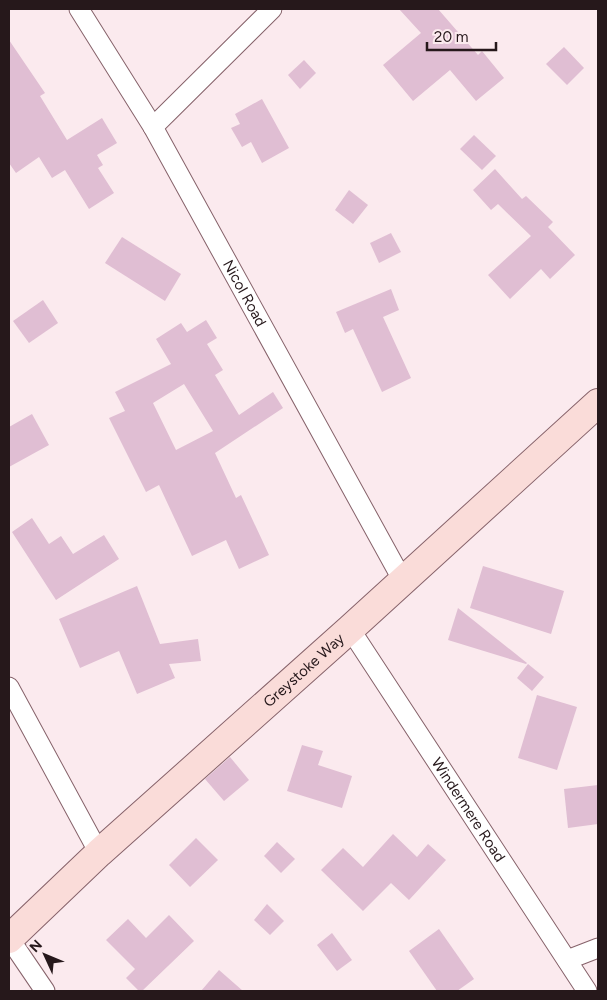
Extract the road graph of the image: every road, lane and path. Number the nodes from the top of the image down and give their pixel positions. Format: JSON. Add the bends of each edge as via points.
{"nodes":[{"id":1,"x":79,"y":9,"type":"edge"},
{"id":2,"x":272,"y":9,"type":"edge"},
{"id":3,"x":153,"y":127,"type":"junction"},
{"id":4,"x":598,"y":403,"type":"edge"},
{"id":5,"x":403,"y":581,"type":"junction"},
{"id":6,"x":350,"y":629,"type":"junction"},
{"id":7,"x":9,"y":686,"type":"edge"},
{"id":8,"x":98,"y":854,"type":"junction"},
{"id":9,"x":9,"y":939,"type":"edge"},
{"id":10,"x":598,"y":948,"type":"edge"},
{"id":11,"x":567,"y":960,"type":"junction"},
{"id":12,"x":45,"y":991,"type":"edge"},
{"id":13,"x":587,"y":991,"type":"edge"}],
"edges":[{"from":1,"to":3,"type":"street","name":"Nicol Road"},
{"from":2,"to":3,"type":"street"},
{"from":3,"to":5,"type":"street","name":"Nicol Road"},
{"from":4,"to":5,"type":"street","name":"Greystoke Way"},
{"from":5,"to":6,"type":"street","name":"Greystoke Way"},
{"from":6,"to":8,"type":"street","name":"Greystoke Way"},
{"from":6,"to":11,"type":"street","name":"Windermere Road"},
{"from":7,"to":8,"type":"street"},
{"from":8,"to":9,"type":"street","name":"Greystoke Way"},
{"from":9,"to":12,"type":"street"},
{"from":10,"to":11,"type":"street"},
{"from":11,"to":13,"type":"street","name":"Windermere Road"}]}
